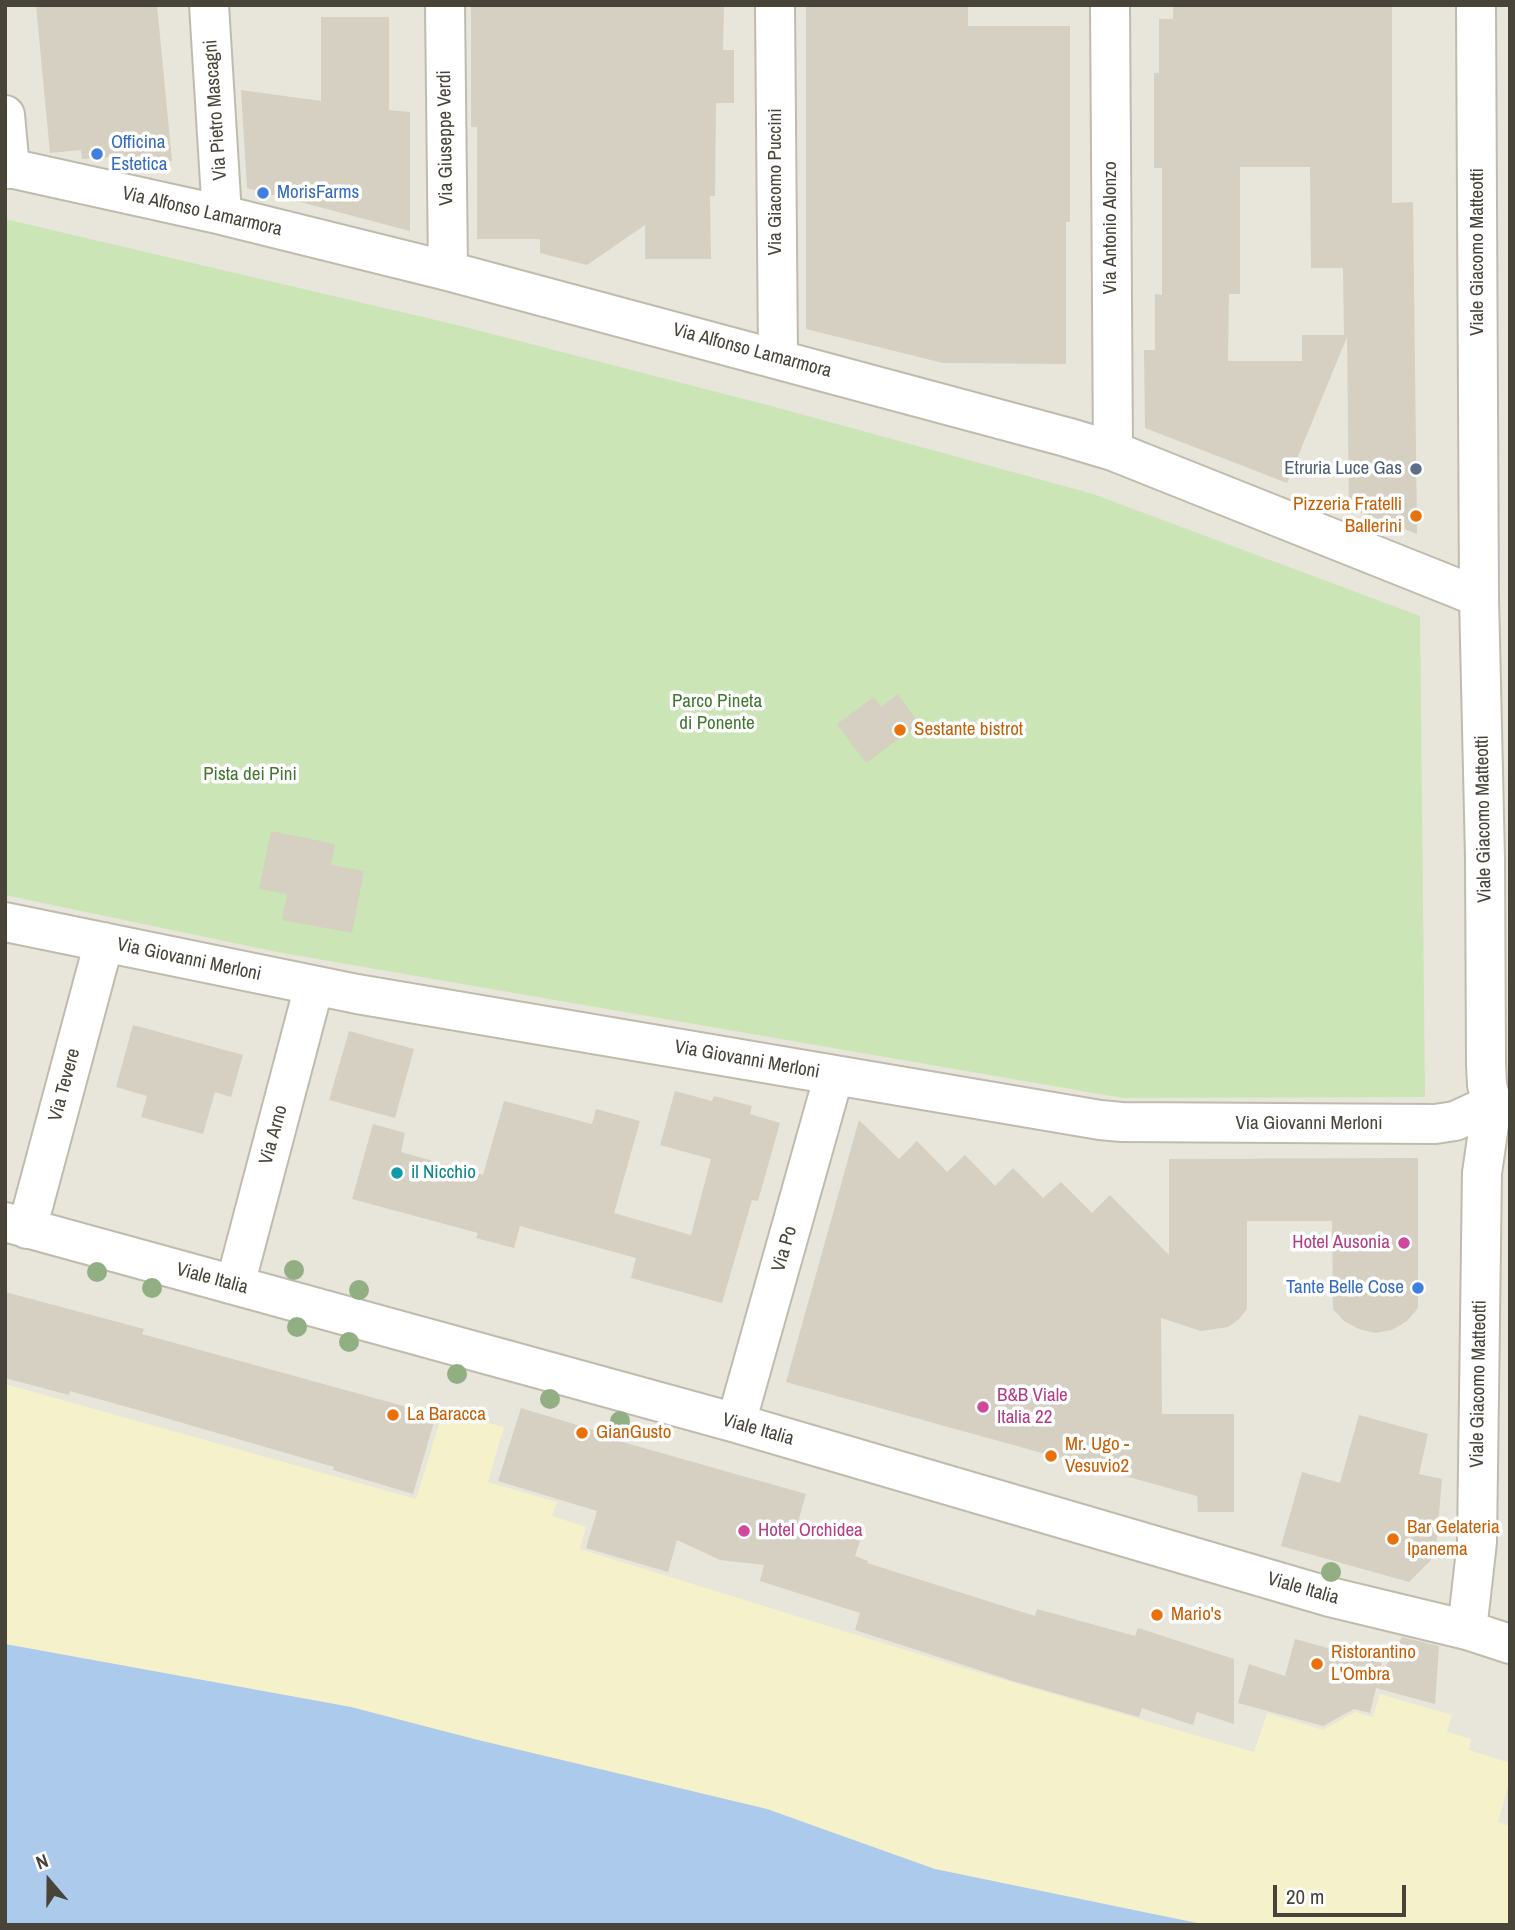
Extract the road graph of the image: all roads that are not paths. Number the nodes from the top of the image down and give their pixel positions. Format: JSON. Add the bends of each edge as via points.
{"nodes":[{"id":1,"x":209,"y":5,"type":"edge"},
{"id":2,"x":445,"y":5,"type":"edge"},
{"id":3,"x":775,"y":5,"type":"edge"},
{"id":4,"x":1110,"y":5,"type":"edge"},
{"id":5,"x":1476,"y":5,"type":"edge"},
{"id":6,"x":5,"y":115,"type":"edge"},
{"id":7,"x":8,"y":168,"type":"edge"},
{"id":8,"x":222,"y":215,"type":"junction"},
{"id":9,"x":448,"y":271,"type":"junction"},
{"id":10,"x":1510,"y":273,"type":"edge"},
{"id":11,"x":1479,"y":312,"type":"junction"},
{"id":12,"x":778,"y":358,"type":"junction"},
{"id":13,"x":1113,"y":451,"type":"junction"},
{"id":14,"x":1479,"y":597,"type":"junction"},
{"id":15,"x":1497,"y":867,"type":"edge"},
{"id":16,"x":1510,"y":902,"type":"edge"},
{"id":17,"x":5,"y":922,"type":"edge"},
{"id":18,"x":1486,"y":939,"type":"junction"},
{"id":19,"x":104,"y":942,"type":"junction"},
{"id":20,"x":314,"y":986,"type":"junction"},
{"id":21,"x":834,"y":1075,"type":"junction"},
{"id":22,"x":1501,"y":1111,"type":"edge"},
{"id":23,"x":16,"y":1225,"type":"edge"},
{"id":24,"x":235,"y":1285,"type":"junction"},
{"id":25,"x":736,"y":1423,"type":"junction"},
{"id":26,"x":1467,"y":1630,"type":"junction"},
{"id":27,"x":1510,"y":1644,"type":"edge"}],
"edges":[{"from":1,"to":8,"type":"street","name":"Via Pietro Mascagni"},
{"from":2,"to":9,"type":"street","name":"Via Giuseppe Verdi"},
{"from":3,"to":12,"type":"street","name":"Via Giacomo Puccini"},
{"from":4,"to":13,"type":"street","name":"Via Antonio Alonzo"},
{"from":5,"to":11,"type":"street","name":"Viale Giacomo Matteotti"},
{"from":6,"to":7,"type":"street"},
{"from":7,"to":8,"type":"street","name":"Via Alfonso Lamarmora"},
{"from":8,"to":9,"type":"street","name":"Via Alfonso Lamarmora"},
{"from":9,"to":12,"type":"street","name":"Via Alfonso Lamarmora"},
{"from":10,"to":11,"type":"street"},
{"from":11,"to":14,"type":"street","name":"Viale Giacomo Matteotti"},
{"from":12,"to":13,"type":"street","name":"Via Alfonso Lamarmora"},
{"from":13,"to":14,"type":"street","name":"Via Alfonso Lamarmora"},
{"from":14,"to":15,"type":"street","name":"Viale Giacomo Matteotti"},
{"from":15,"to":18,"type":"street","name":"Viale Giacomo Matteotti"},
{"from":16,"to":18,"type":"street"},
{"from":17,"to":19,"type":"street","name":"Via Giovanni Merloni"},
{"from":18,"to":22,"type":"street","name":"Viale Giacomo Matteotti","via":[[1487,1085]]},
{"from":19,"to":20,"type":"street","name":"Via Giovanni Merloni"},
{"from":19,"to":23,"type":"street","name":"Via Tevere","via":[[43,1168]]},
{"from":20,"to":21,"type":"street","name":"Via Giovanni Merloni"},
{"from":20,"to":24,"type":"street","name":"Via Arno"},
{"from":21,"to":22,"type":"street","name":"Via Giovanni Merloni","via":[[1122,1122],[1434,1124]]},
{"from":21,"to":25,"type":"street","name":"Via Po"},
{"from":22,"to":26,"type":"street","name":"Viale Giacomo Matteotti","via":[[1482,1173],[1477,1542]]},
{"from":23,"to":24,"type":"street","name":"Viale Italia"},
{"from":24,"to":25,"type":"street","name":"Viale Italia"},
{"from":25,"to":26,"type":"street","name":"Viale Italia","via":[[1330,1597]]},
{"from":26,"to":27,"type":"street","name":"Viale Italia"}]}
